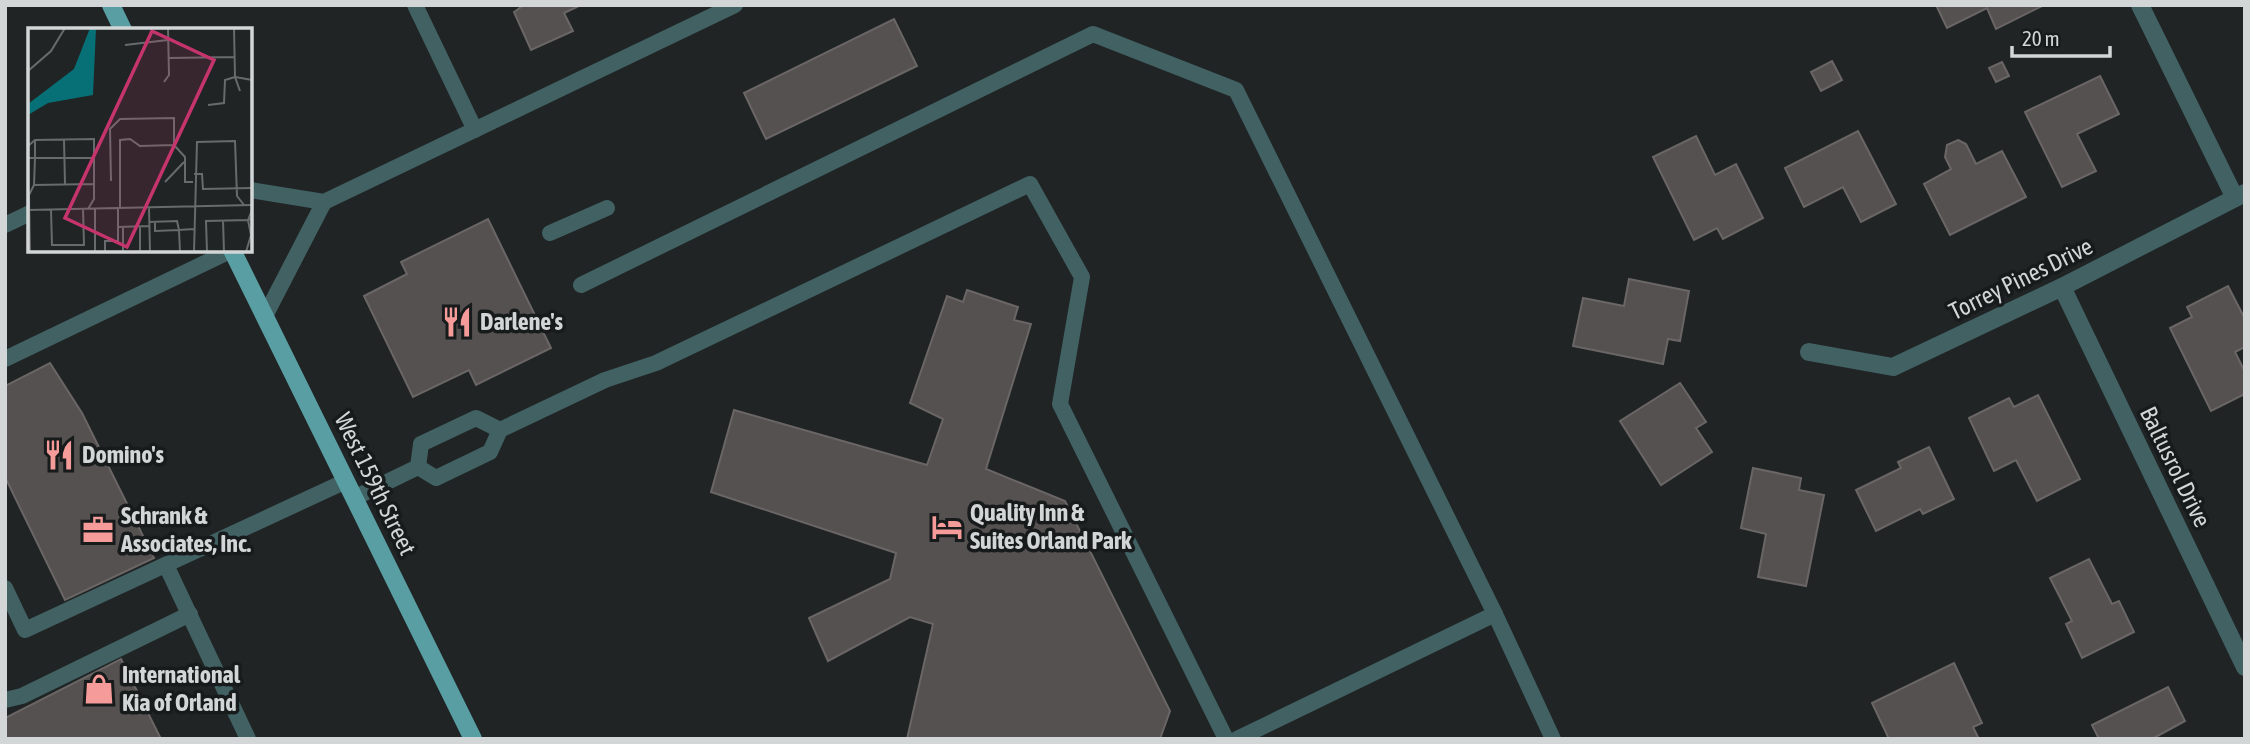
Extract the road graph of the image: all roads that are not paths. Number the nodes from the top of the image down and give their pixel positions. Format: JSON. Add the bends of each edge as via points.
{"nodes":[{"id":1,"x":111,"y":5,"type":"edge"},
{"id":2,"x":415,"y":5,"type":"edge"},
{"id":3,"x":735,"y":5,"type":"edge"},
{"id":4,"x":2140,"y":5,"type":"edge"},
{"id":5,"x":122,"y":28,"type":"edge"},
{"id":6,"x":475,"y":130,"type":"junction"},
{"id":7,"x":252,"y":190,"type":"edge"},
{"id":8,"x":2240,"y":196,"type":"edge"},
{"id":9,"x":324,"y":202,"type":"junction"},
{"id":10,"x":607,"y":208,"type":"dead end"},
{"id":11,"x":28,"y":213,"type":"edge"},
{"id":12,"x":5,"y":225,"type":"edge"},
{"id":13,"x":550,"y":233,"type":"dead end"},
{"id":14,"x":228,"y":252,"type":"edge"},
{"id":15,"x":233,"y":252,"type":"edge"},
{"id":16,"x":581,"y":285,"type":"dead end"},
{"id":17,"x":2062,"y":287,"type":"junction"},
{"id":18,"x":265,"y":316,"type":"junction"},
{"id":19,"x":1810,"y":352,"type":"dead end"},
{"id":20,"x":5,"y":359,"type":"edge"},
{"id":21,"x":500,"y":429,"type":"junction"},
{"id":22,"x":418,"y":467,"type":"junction"},
{"id":23,"x":345,"y":481,"type":"junction"},
{"id":24,"x":354,"y":498,"type":"junction"},
{"id":25,"x":166,"y":565,"type":"junction"},
{"id":26,"x":5,"y":588,"type":"edge"},
{"id":27,"x":190,"y":614,"type":"junction"},
{"id":28,"x":1495,"y":614,"type":"junction"},
{"id":29,"x":2245,"y":667,"type":"edge"},
{"id":30,"x":5,"y":699,"type":"edge"},
{"id":31,"x":248,"y":739,"type":"edge"},
{"id":32,"x":473,"y":739,"type":"edge"},
{"id":33,"x":1226,"y":739,"type":"edge"},
{"id":34,"x":1237,"y":739,"type":"edge"},
{"id":35,"x":1553,"y":739,"type":"edge"}],
"edges":[{"from":1,"to":5,"type":"main road"},
{"from":2,"to":6,"type":"lane"},
{"from":3,"to":6,"type":"lane"},
{"from":4,"to":8,"type":"street"},
{"from":6,"to":9,"type":"lane"},
{"from":7,"to":9,"type":"lane"},
{"from":8,"to":17,"type":"street","name":"Torrey Pines Drive"},
{"from":9,"to":18,"type":"lane"},
{"from":10,"to":13,"type":"lane"},
{"from":11,"to":12,"type":"lane"},
{"from":14,"to":20,"type":"lane"},
{"from":15,"to":18,"type":"main road","name":"West 159th Street"},
{"from":16,"to":28,"type":"lane","via":[[1093,34],[1236,90]]},
{"from":17,"to":19,"type":"street","name":"Torrey Pines Drive","via":[[1893,367]]},
{"from":17,"to":29,"type":"street","name":"Baltusrol Drive"},
{"from":18,"to":23,"type":"main road","name":"West 159th Street"},
{"from":21,"to":22,"type":"lane","via":[[490,452],[436,478]]},
{"from":21,"to":22,"type":"lane","via":[[476,418],[421,444]]},
{"from":21,"to":33,"type":"lane","via":[[605,380],[656,363],[1030,184],[1082,277],[1060,404]]},
{"from":22,"to":24,"type":"lane"},
{"from":23,"to":24,"type":"main road","name":"West 159th Street"},
{"from":23,"to":25,"type":"lane"},
{"from":24,"to":32,"type":"main road","name":"West 159th Street"},
{"from":25,"to":26,"type":"lane","via":[[25,630]]},
{"from":25,"to":27,"type":"lane"},
{"from":27,"to":30,"type":"lane","via":[[22,696]]},
{"from":27,"to":31,"type":"lane"},
{"from":28,"to":34,"type":"lane"},
{"from":28,"to":35,"type":"lane"}]}
